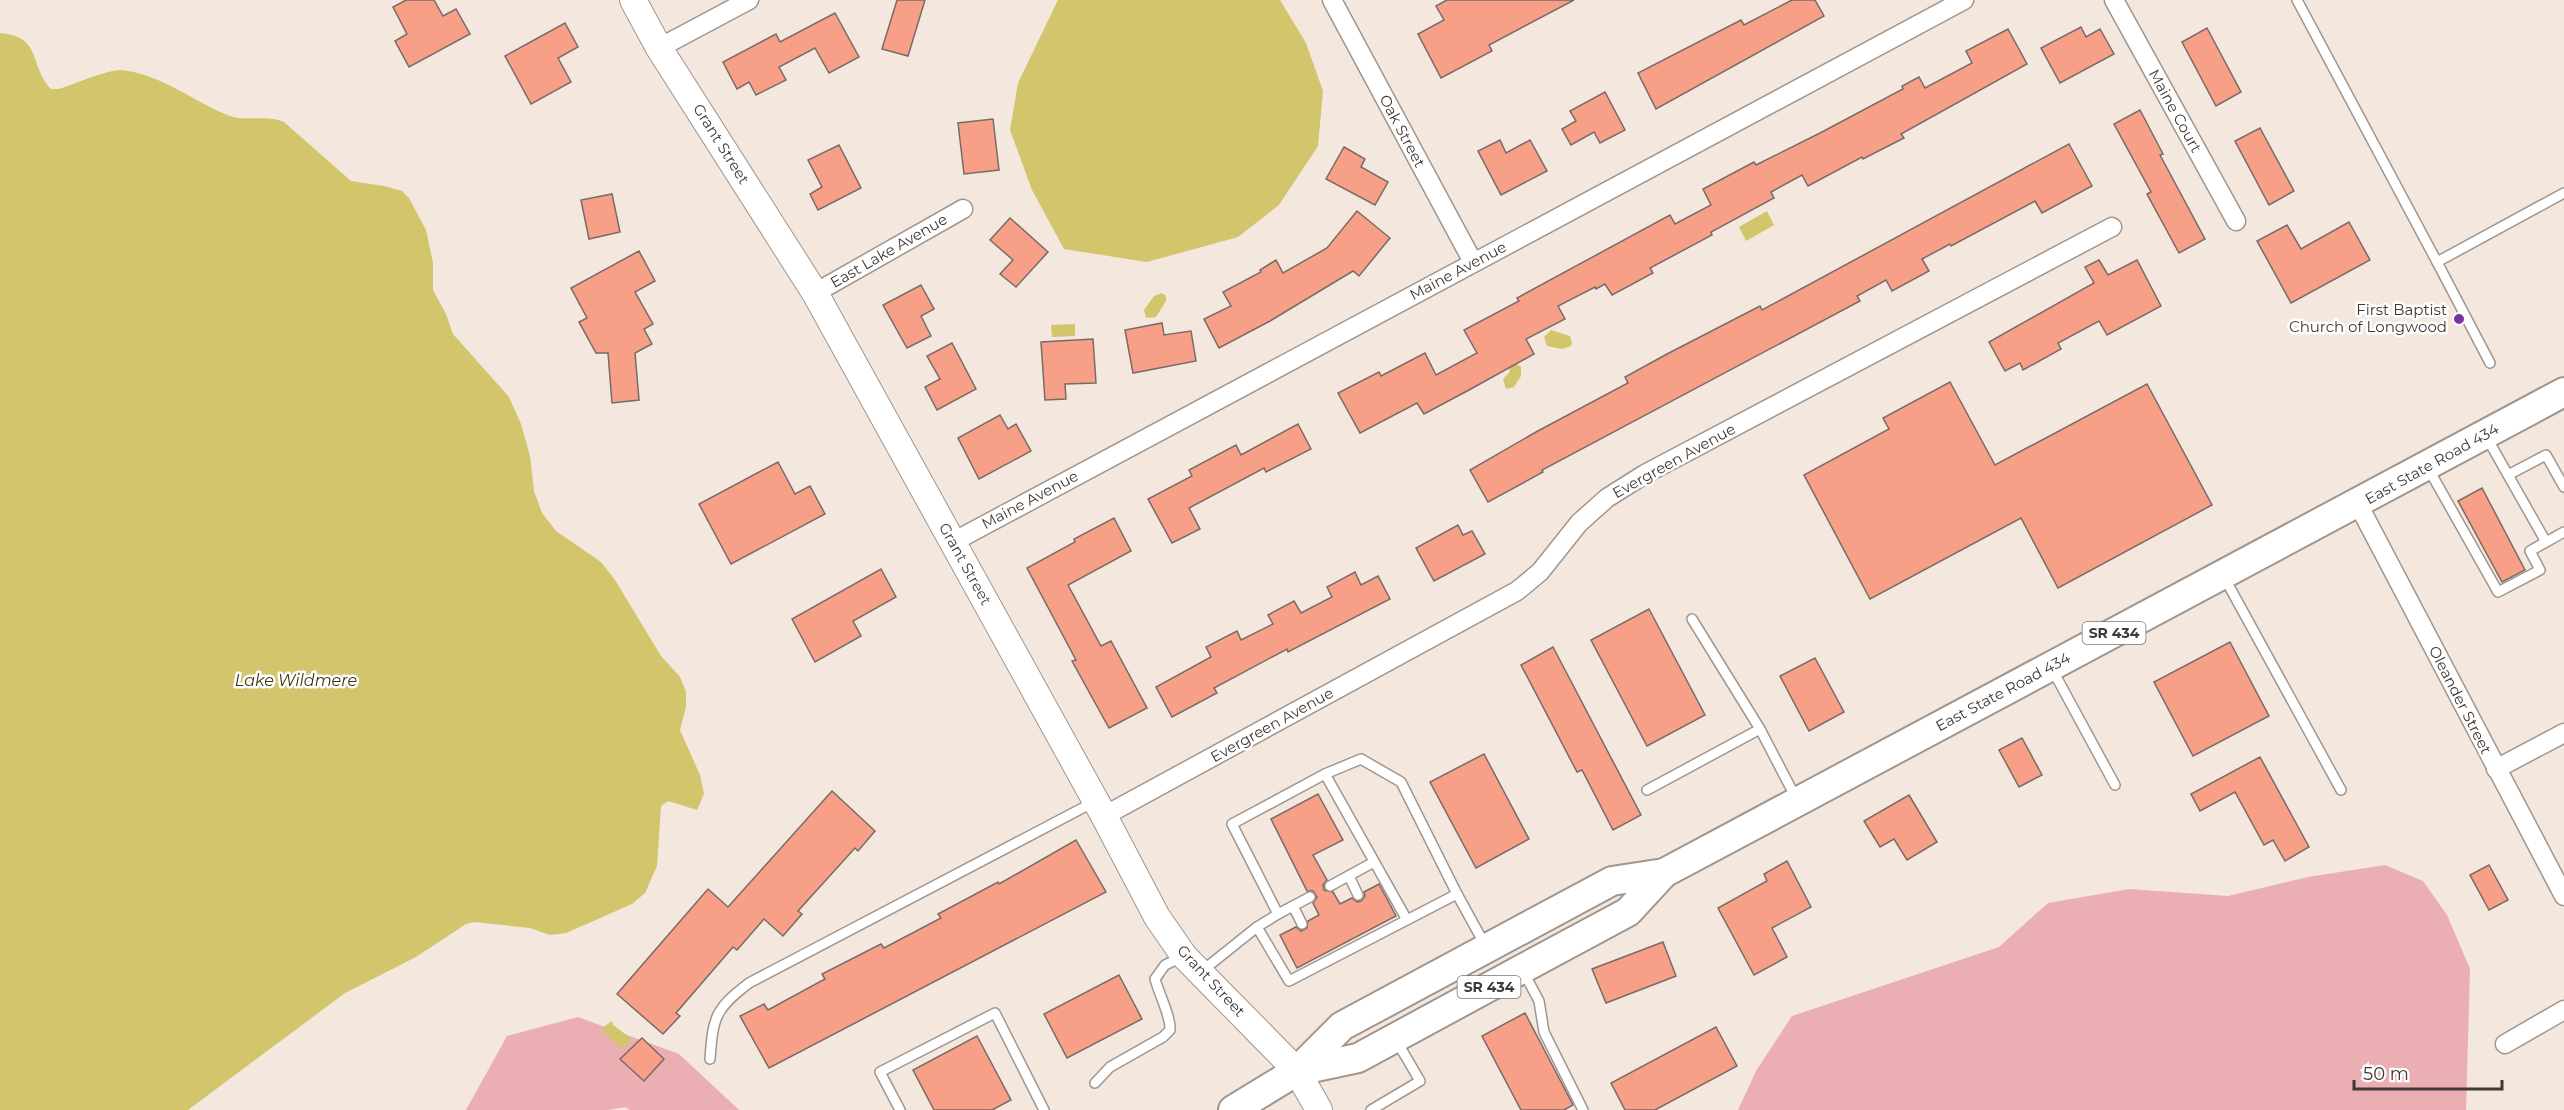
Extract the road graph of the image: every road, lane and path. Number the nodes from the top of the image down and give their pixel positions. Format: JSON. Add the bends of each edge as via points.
{"nodes":[{"id":1,"x":633,"y":0,"type":"edge"},
{"id":2,"x":749,"y":0,"type":"edge"},
{"id":3,"x":1964,"y":0,"type":"edge"},
{"id":4,"x":2114,"y":0,"type":"edge"},
{"id":5,"x":2297,"y":0,"type":"edge"},
{"id":6,"x":1338,"y":2,"type":"edge"},
{"id":7,"x":659,"y":48,"type":"junction"},
{"id":8,"x":2564,"y":194,"type":"edge"},
{"id":9,"x":963,"y":209,"type":"dead end"},
{"id":10,"x":2236,"y":221,"type":"dead end"},
{"id":11,"x":2112,"y":228,"type":"dead end"},
{"id":12,"x":1473,"y":262,"type":"junction"},
{"id":13,"x":2437,"y":262,"type":"junction"},
{"id":14,"x":815,"y":293,"type":"junction"},
{"id":15,"x":2490,"y":363,"type":"dead end"},
{"id":16,"x":2564,"y":392,"type":"edge"},
{"id":17,"x":2486,"y":434,"type":"junction"},
{"id":18,"x":2427,"y":466,"type":"junction"},
{"id":19,"x":2508,"y":475,"type":"junction"},
{"id":20,"x":2564,"y":487,"type":"edge"},
{"id":21,"x":2358,"y":504,"type":"junction"},
{"id":22,"x":2564,"y":532,"type":"edge"},
{"id":23,"x":953,"y":542,"type":"junction"},
{"id":24,"x":2546,"y":542,"type":"junction"},
{"id":25,"x":2223,"y":575,"type":"junction"},
{"id":26,"x":1692,"y":619,"type":"dead end"},
{"id":27,"x":2050,"y":667,"type":"junction"},
{"id":28,"x":1760,"y":729,"type":"junction"},
{"id":29,"x":2564,"y":733,"type":"edge"},
{"id":30,"x":2496,"y":769,"type":"junction"},
{"id":31,"x":1325,"y":774,"type":"junction"},
{"id":32,"x":2115,"y":785,"type":"dead end"},
{"id":33,"x":1647,"y":790,"type":"dead end"},
{"id":34,"x":2341,"y":790,"type":"dead end"},
{"id":35,"x":1798,"y":802,"type":"junction"},
{"id":36,"x":1100,"y":808,"type":"junction"},
{"id":37,"x":1374,"y":862,"type":"junction"},
{"id":38,"x":1664,"y":873,"type":"junction"},
{"id":39,"x":1349,"y":876,"type":"junction"},
{"id":40,"x":1330,"y":886,"type":"dead end"},
{"id":41,"x":1457,"y":894,"type":"junction"},
{"id":42,"x":1358,"y":895,"type":"dead end"},
{"id":43,"x":2564,"y":896,"type":"edge"},
{"id":44,"x":1310,"y":897,"type":"dead end"},
{"id":45,"x":1293,"y":906,"type":"junction"},
{"id":46,"x":1278,"y":914,"type":"junction"},
{"id":47,"x":1407,"y":920,"type":"junction"},
{"id":48,"x":1302,"y":924,"type":"dead end"},
{"id":49,"x":1257,"y":927,"type":"junction"},
{"id":50,"x":1486,"y":948,"type":"junction"},
{"id":51,"x":1192,"y":964,"type":"junction"},
{"id":52,"x":1522,"y":969,"type":"junction"},
{"id":53,"x":2564,"y":1010,"type":"edge"},
{"id":54,"x":1395,"y":1038,"type":"junction"},
{"id":55,"x":2505,"y":1044,"type":"dead end"},
{"id":56,"x":710,"y":1059,"type":"dead end"},
{"id":57,"x":1297,"y":1071,"type":"junction"},
{"id":58,"x":1095,"y":1083,"type":"dead end"},
{"id":59,"x":900,"y":1110,"type":"edge"},
{"id":60,"x":1042,"y":1110,"type":"edge"},
{"id":61,"x":1233,"y":1110,"type":"edge"},
{"id":62,"x":1319,"y":1110,"type":"edge"},
{"id":63,"x":1371,"y":1110,"type":"edge"},
{"id":64,"x":1583,"y":1110,"type":"edge"}],
"edges":[{"from":1,"to":7,"type":"street","name":"Grant Street"},
{"from":2,"to":7,"type":"street"},
{"from":3,"to":12,"type":"street","name":"Maine Avenue"},
{"from":4,"to":10,"type":"street","name":"Maine Court"},
{"from":5,"to":13,"type":"lane"},
{"from":6,"to":12,"type":"street","name":"Oak Street"},
{"from":7,"to":14,"type":"street","name":"Grant Street"},
{"from":8,"to":13,"type":"lane"},
{"from":9,"to":14,"type":"street","name":"East Lake Avenue"},
{"from":11,"to":36,"type":"street","name":"Evergreen Avenue","via":[[1645,474],[1607,498],[1579,523],[1540,572],[1517,591]]},
{"from":12,"to":23,"type":"street","name":"Maine Avenue"},
{"from":13,"to":15,"type":"lane"},
{"from":14,"to":23,"type":"street","name":"Grant Street"},
{"from":16,"to":17,"type":"main road","name":"East State Road 434","number":"SR 434"},
{"from":17,"to":18,"type":"main road","name":"East State Road 434","number":"SR 434"},
{"from":17,"to":19,"type":"lane"},
{"from":18,"to":21,"type":"main road","name":"East State Road 434","number":"SR 434"},
{"from":18,"to":24,"type":"lane","via":[[2498,592],[2540,570],[2530,551]]},
{"from":19,"to":20,"type":"lane","via":[[2546,455]]},
{"from":19,"to":24,"type":"lane"},
{"from":21,"to":25,"type":"main road","name":"East State Road 434","number":"SR 434"},
{"from":21,"to":30,"type":"street","name":"Oleander Street"},
{"from":22,"to":24,"type":"lane"},
{"from":23,"to":36,"type":"street","name":"Grant Street"},
{"from":25,"to":27,"type":"main road","name":"East State Road 434","number":"SR 434"},
{"from":25,"to":34,"type":"lane"},
{"from":26,"to":28,"type":"lane"},
{"from":27,"to":32,"type":"lane"},
{"from":27,"to":35,"type":"main road","name":"East State Road 434","number":"SR 434"},
{"from":28,"to":33,"type":"lane"},
{"from":28,"to":35,"type":"lane"},
{"from":29,"to":30,"type":"street"},
{"from":30,"to":43,"type":"street","name":"Oleander Street"},
{"from":31,"to":37,"type":"lane"},
{"from":31,"to":41,"type":"lane","via":[[1361,759],[1401,782]]},
{"from":31,"to":46,"type":"lane","via":[[1232,824]]},
{"from":35,"to":38,"type":"main road","name":"East State Road 434","number":"SR 434"},
{"from":36,"to":51,"type":"street","name":"Grant Street","via":[[1157,916]]},
{"from":36,"to":56,"type":"lane","via":[[749,983],[718,1011],[712,1026]]},
{"from":37,"to":39,"type":"lane"},
{"from":37,"to":47,"type":"lane"},
{"from":38,"to":50,"type":"main road","number":"SR 434","via":[[1612,881]]},
{"from":38,"to":52,"type":"main road","number":"SR 434","via":[[1628,912]]},
{"from":39,"to":40,"type":"lane"},
{"from":39,"to":42,"type":"lane"},
{"from":41,"to":47,"type":"lane"},
{"from":41,"to":50,"type":"lane"},
{"from":44,"to":45,"type":"lane"},
{"from":45,"to":46,"type":"lane"},
{"from":45,"to":48,"type":"lane"},
{"from":46,"to":49,"type":"lane"},
{"from":47,"to":49,"type":"lane","via":[[1348,946],[1289,981]]},
{"from":49,"to":51,"type":"lane"},
{"from":50,"to":57,"type":"main road","number":"SR 434","via":[[1342,1026]]},
{"from":51,"to":57,"type":"street","name":"Grant Street"},
{"from":51,"to":58,"type":"lane","via":[[1165,965],[1155,979],[1170,1030],[1110,1067]]},
{"from":52,"to":54,"type":"main road","number":"SR 434"},
{"from":52,"to":64,"type":"lane","via":[[1539,1000],[1545,1032]]},
{"from":53,"to":55,"type":"street"},
{"from":54,"to":57,"type":"main road","number":"SR 434","via":[[1358,1058]]},
{"from":54,"to":63,"type":"lane","via":[[1420,1081]]},
{"from":57,"to":61,"type":"main road","number":"SR 434"},
{"from":57,"to":62,"type":"street","name":"Grant Street"},
{"from":59,"to":60,"type":"lane","via":[[880,1072],[995,1013]]}]}
